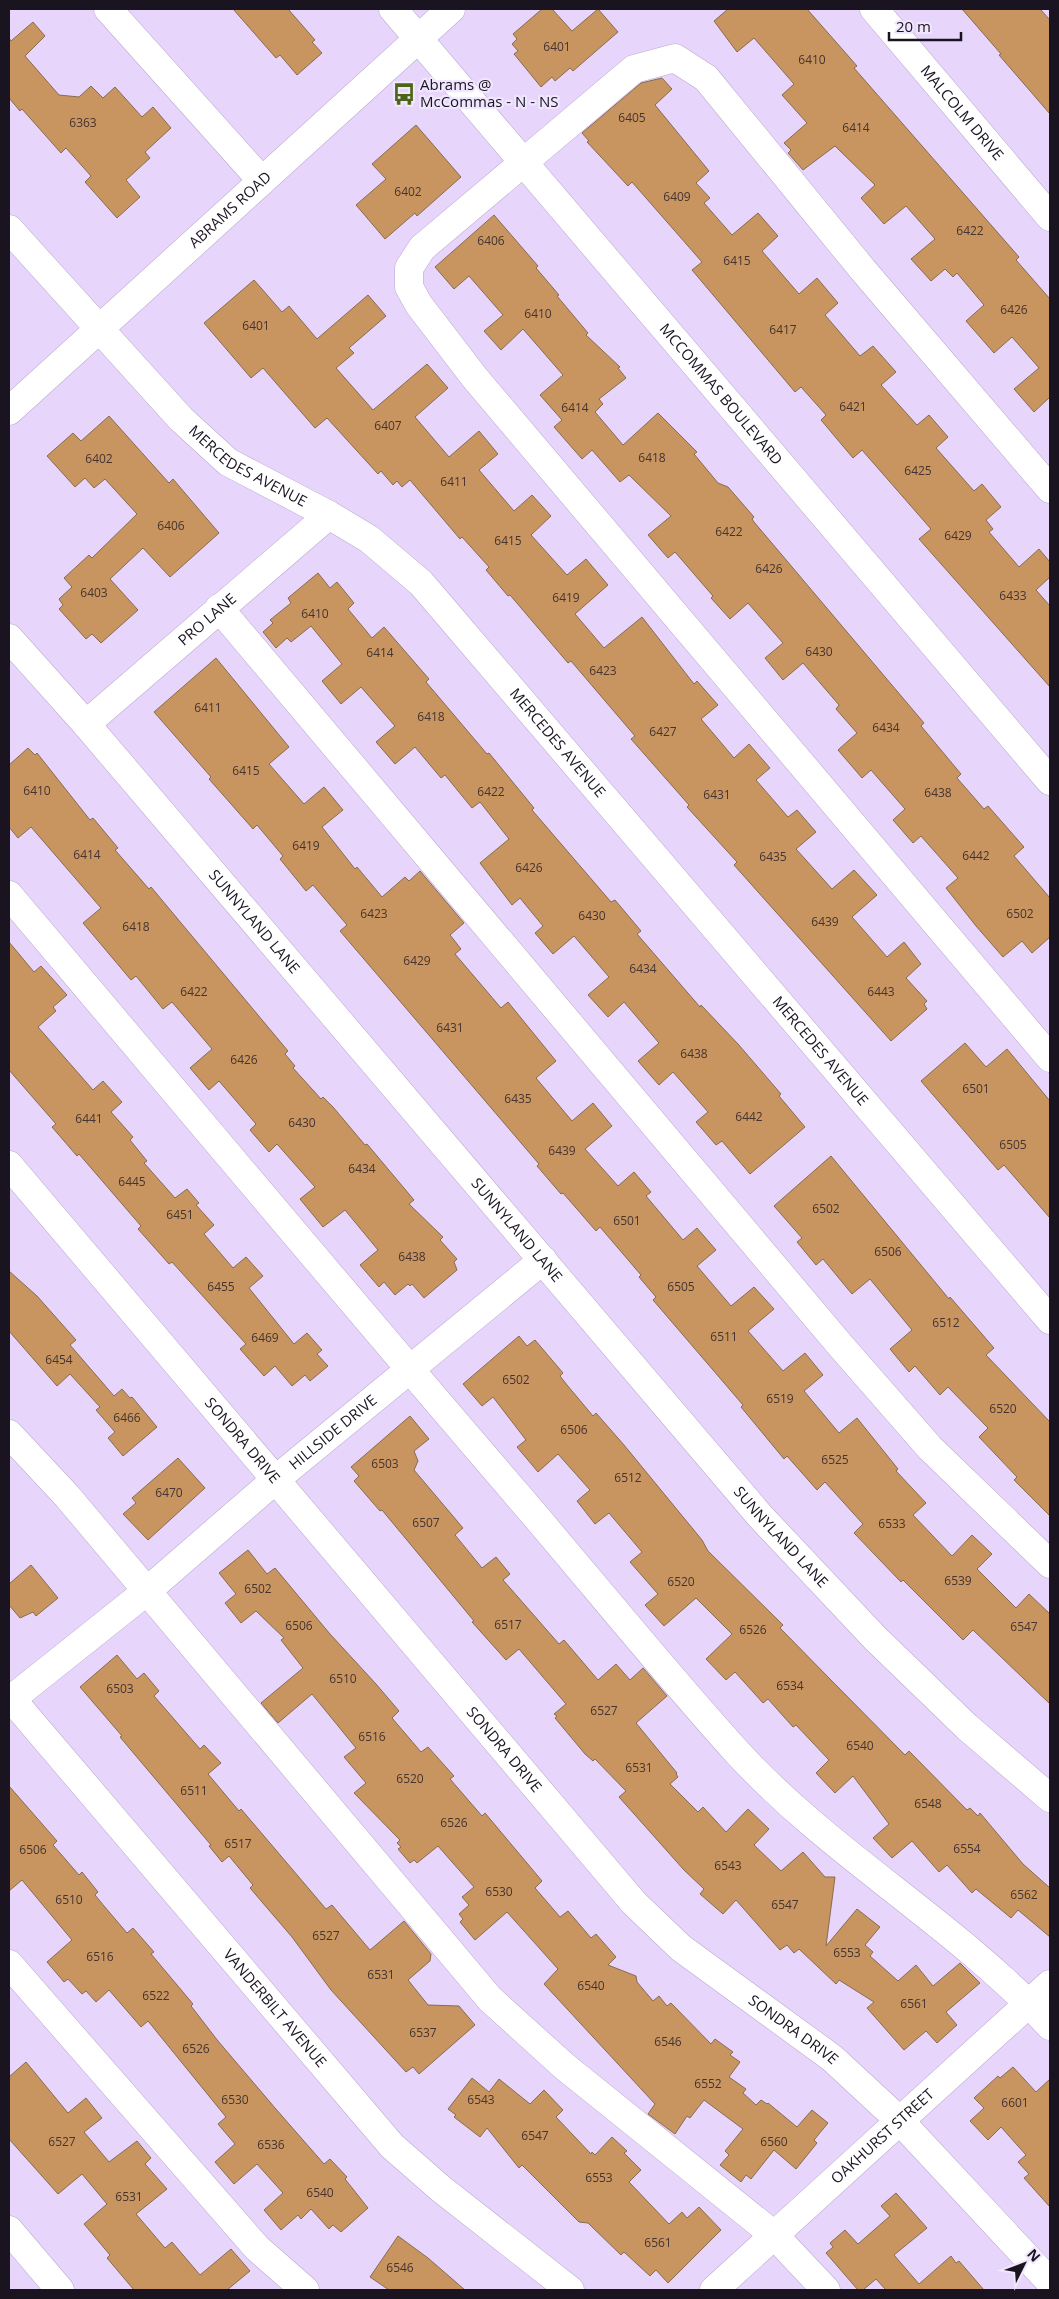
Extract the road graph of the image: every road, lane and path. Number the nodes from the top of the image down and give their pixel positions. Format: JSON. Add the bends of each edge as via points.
{"nodes":[{"id":1,"x":108,"y":9,"type":"edge"},
{"id":2,"x":393,"y":9,"type":"edge"},
{"id":3,"x":451,"y":9,"type":"edge"},
{"id":4,"x":874,"y":9,"type":"edge"},
{"id":5,"x":418,"y":38,"type":"junction"},
{"id":6,"x":524,"y":161,"type":"junction"},
{"id":7,"x":262,"y":181,"type":"junction"},
{"id":8,"x":1050,"y":217,"type":"edge"},
{"id":9,"x":9,"y":229,"type":"edge"},
{"id":10,"x":99,"y":329,"type":"junction"},
{"id":11,"x":9,"y":412,"type":"edge"},
{"id":12,"x":1050,"y":489,"type":"edge"},
{"id":13,"x":329,"y":515,"type":"junction"},
{"id":14,"x":219,"y":608,"type":"junction"},
{"id":15,"x":9,"y":638,"type":"edge"},
{"id":16,"x":86,"y":724,"type":"junction"},
{"id":17,"x":1050,"y":781,"type":"edge"},
{"id":18,"x":9,"y":895,"type":"edge"},
{"id":19,"x":1050,"y":1058,"type":"edge"},
{"id":20,"x":9,"y":1165,"type":"edge"},
{"id":21,"x":9,"y":1198,"type":"edge"},
{"id":22,"x":54,"y":1218,"type":"junction"},
{"id":23,"x":543,"y":1260,"type":"junction"},
{"id":24,"x":1050,"y":1320,"type":"edge"},
{"id":25,"x":410,"y":1370,"type":"junction"},
{"id":26,"x":9,"y":1434,"type":"edge"},
{"id":27,"x":275,"y":1480,"type":"junction"},
{"id":28,"x":1050,"y":1564,"type":"edge"},
{"id":29,"x":146,"y":1591,"type":"junction"},
{"id":30,"x":10,"y":1699,"type":"edge"},
{"id":31,"x":1050,"y":1798,"type":"edge"},
{"id":32,"x":9,"y":1964,"type":"edge"},
{"id":33,"x":1050,"y":1984,"type":"edge"},
{"id":34,"x":1029,"y":2004,"type":"junction"},
{"id":35,"x":1050,"y":2026,"type":"edge"},
{"id":36,"x":900,"y":2121,"type":"junction"},
{"id":37,"x":9,"y":2230,"type":"edge"},
{"id":38,"x":774,"y":2235,"type":"junction"},
{"id":39,"x":1050,"y":2282,"type":"edge"},
{"id":40,"x":60,"y":2290,"type":"edge"},
{"id":41,"x":305,"y":2290,"type":"edge"},
{"id":42,"x":570,"y":2290,"type":"edge"},
{"id":43,"x":714,"y":2290,"type":"edge"},
{"id":44,"x":826,"y":2290,"type":"edge"}],
"edges":[{"from":1,"to":7,"type":"street"},
{"from":2,"to":5,"type":"street","name":"MCCOMMAS BOULEVARD"},
{"from":3,"to":5,"type":"street","name":"ABRAMS ROAD"},
{"from":4,"to":8,"type":"street","name":"MALCOLM DRIVE"},
{"from":5,"to":6,"type":"street","name":"MCCOMMAS BOULEVARD"},
{"from":5,"to":7,"type":"street","name":"ABRAMS ROAD"},
{"from":6,"to":12,"type":"street","via":[[634,69],[675,58],[706,78],[863,270]]},
{"from":6,"to":17,"type":"street","name":"MCCOMMAS BOULEVARD"},
{"from":6,"to":19,"type":"street","via":[[422,248],[409,268],[409,287],[419,305],[475,378]]},
{"from":7,"to":10,"type":"street","name":"ABRAMS ROAD"},
{"from":9,"to":10,"type":"street","name":"MERCEDES AVENUE"},
{"from":10,"to":11,"type":"street","name":"ABRAMS ROAD"},
{"from":10,"to":13,"type":"street","name":"MERCEDES AVENUE","via":[[181,419],[228,462]]},
{"from":13,"to":14,"type":"street","name":"PRO LANE"},
{"from":13,"to":24,"type":"street","name":"MERCEDES AVENUE","via":[[369,539],[421,583],[451,616]]},
{"from":14,"to":16,"type":"street","name":"PRO LANE"},
{"from":14,"to":28,"type":"street","via":[[840,1345],[930,1448]]},
{"from":15,"to":16,"type":"street","name":"SUNNYLAND LANE"},
{"from":16,"to":23,"type":"street","name":"SUNNYLAND LANE"},
{"from":18,"to":25,"type":"street"},
{"from":20,"to":22,"type":"street","name":"SONDRA DRIVE"},
{"from":21,"to":22,"type":"street"},
{"from":22,"to":27,"type":"street","name":"SONDRA DRIVE"},
{"from":23,"to":25,"type":"street","name":"HILLSIDE DRIVE"},
{"from":23,"to":31,"type":"street","name":"SUNNYLAND LANE","via":[[760,1516],[868,1631],[967,1727]]},
{"from":25,"to":27,"type":"street","name":"HILLSIDE DRIVE"},
{"from":25,"to":34,"type":"street","via":[[737,1752],[832,1842],[930,1918]]},
{"from":26,"to":29,"type":"street","via":[[67,1496]]},
{"from":27,"to":29,"type":"street","name":"HILLSIDE DRIVE"},
{"from":27,"to":36,"type":"street","name":"SONDRA DRIVE","via":[[634,1902],[681,1948],[832,2058]]},
{"from":29,"to":30,"type":"street","name":"HILLSIDE DRIVE"},
{"from":29,"to":38,"type":"street","via":[[490,1999],[564,2066]]},
{"from":30,"to":42,"type":"street","name":"VANDERBILT AVENUE","via":[[392,2146]]},
{"from":32,"to":41,"type":"street","via":[[257,2248]]},
{"from":33,"to":34,"type":"street","name":"OAKHURST STREET"},
{"from":34,"to":35,"type":"street"},
{"from":34,"to":36,"type":"street","name":"OAKHURST STREET"},
{"from":36,"to":38,"type":"street","name":"OAKHURST STREET"},
{"from":36,"to":39,"type":"street","name":"SONDRA DRIVE"},
{"from":37,"to":40,"type":"street"},
{"from":38,"to":43,"type":"street","name":"OAKHURST STREET"},
{"from":38,"to":44,"type":"street"}]}
